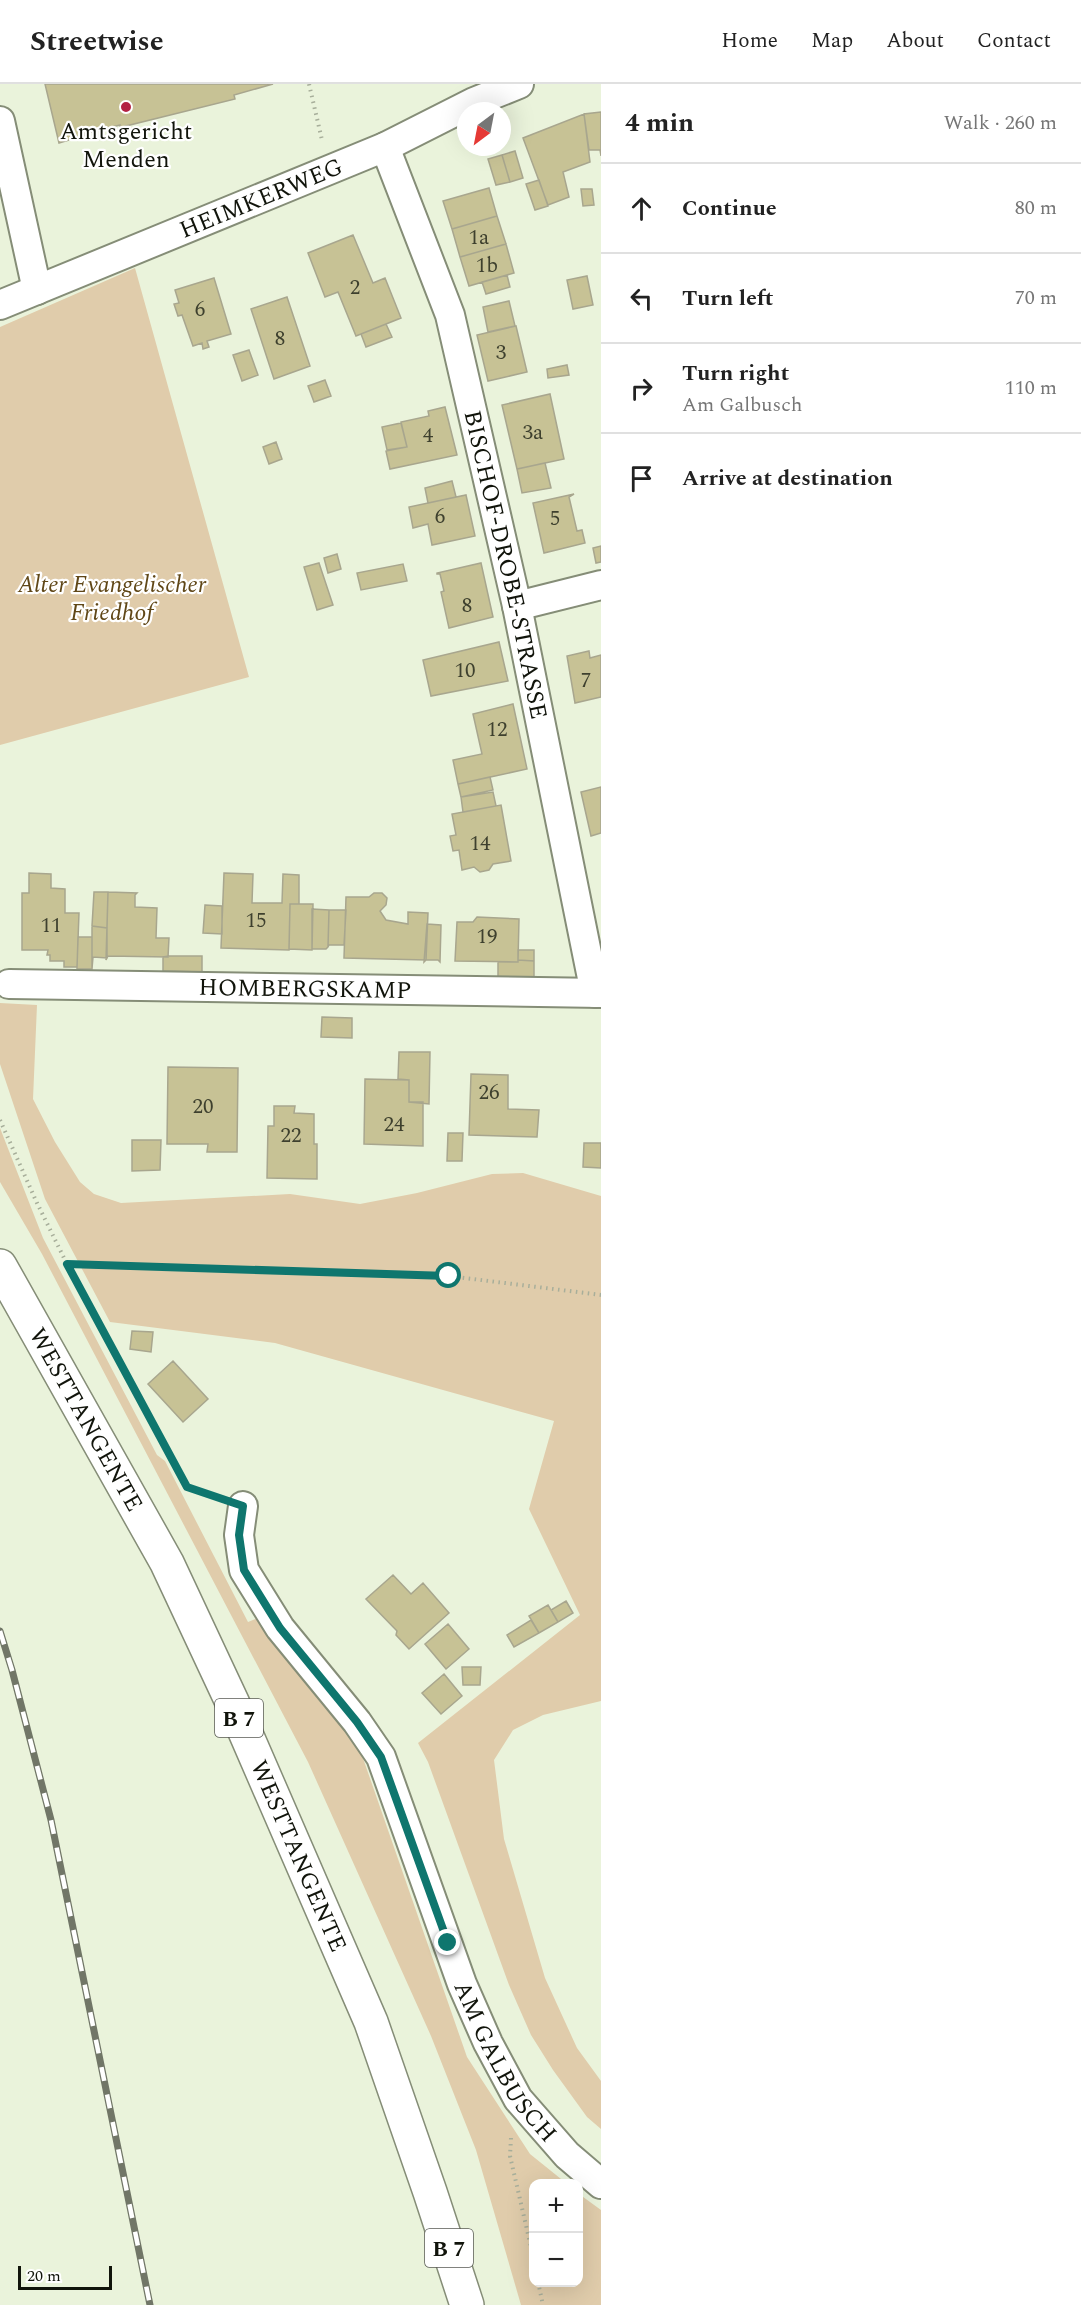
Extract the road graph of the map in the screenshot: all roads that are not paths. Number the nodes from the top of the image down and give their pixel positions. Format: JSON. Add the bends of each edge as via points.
{"nodes":[{"id":1,"x":519,"y":84,"type":"edge"},
{"id":2,"x":0,"y":121,"type":"edge"},
{"id":3,"x":384,"y":147,"type":"junction"},
{"id":4,"x":37,"y":290,"type":"junction"},
{"id":5,"x":0,"y":305,"type":"edge"},
{"id":6,"x":601,"y":585,"type":"edge"},
{"id":7,"x":518,"y":606,"type":"junction"},
{"id":8,"x":9,"y":984,"type":"dead end"},
{"id":9,"x":598,"y":993,"type":"edge"},
{"id":10,"x":0,"y":1266,"type":"edge"},
{"id":11,"x":243,"y":1506,"type":"road end"},
{"id":12,"x":601,"y":2184,"type":"edge"},
{"id":13,"x":467,"y":2305,"type":"edge"}],
"edges":[{"from":1,"to":3,"type":"street","name":"HEIMKERWEG"},
{"from":2,"to":4,"type":"street"},
{"from":3,"to":4,"type":"street","name":"HEIMKERWEG"},
{"from":3,"to":7,"type":"street","name":"BISCHOF-DROBE-STRASSE","via":[[450,315]]},
{"from":4,"to":5,"type":"street","name":"HEIMKERWEG"},
{"from":6,"to":7,"type":"street"},
{"from":7,"to":9,"type":"street","name":"BISCHOF-DROBE-STRASSE"},
{"from":8,"to":9,"type":"street","name":"HOMBERGSKAMP"},
{"from":10,"to":13,"type":"main road","name":"WESTTANGENTE","number":"B 7","via":[[167,1563],[233,1704],[371,2022]]},
{"from":11,"to":12,"type":"street","name":"AM GALBUSCH","via":[[239,1535],[244,1570],[280,1628],[381,1757],[462,1984],[488,2043],[519,2099],[567,2156]]}]}
